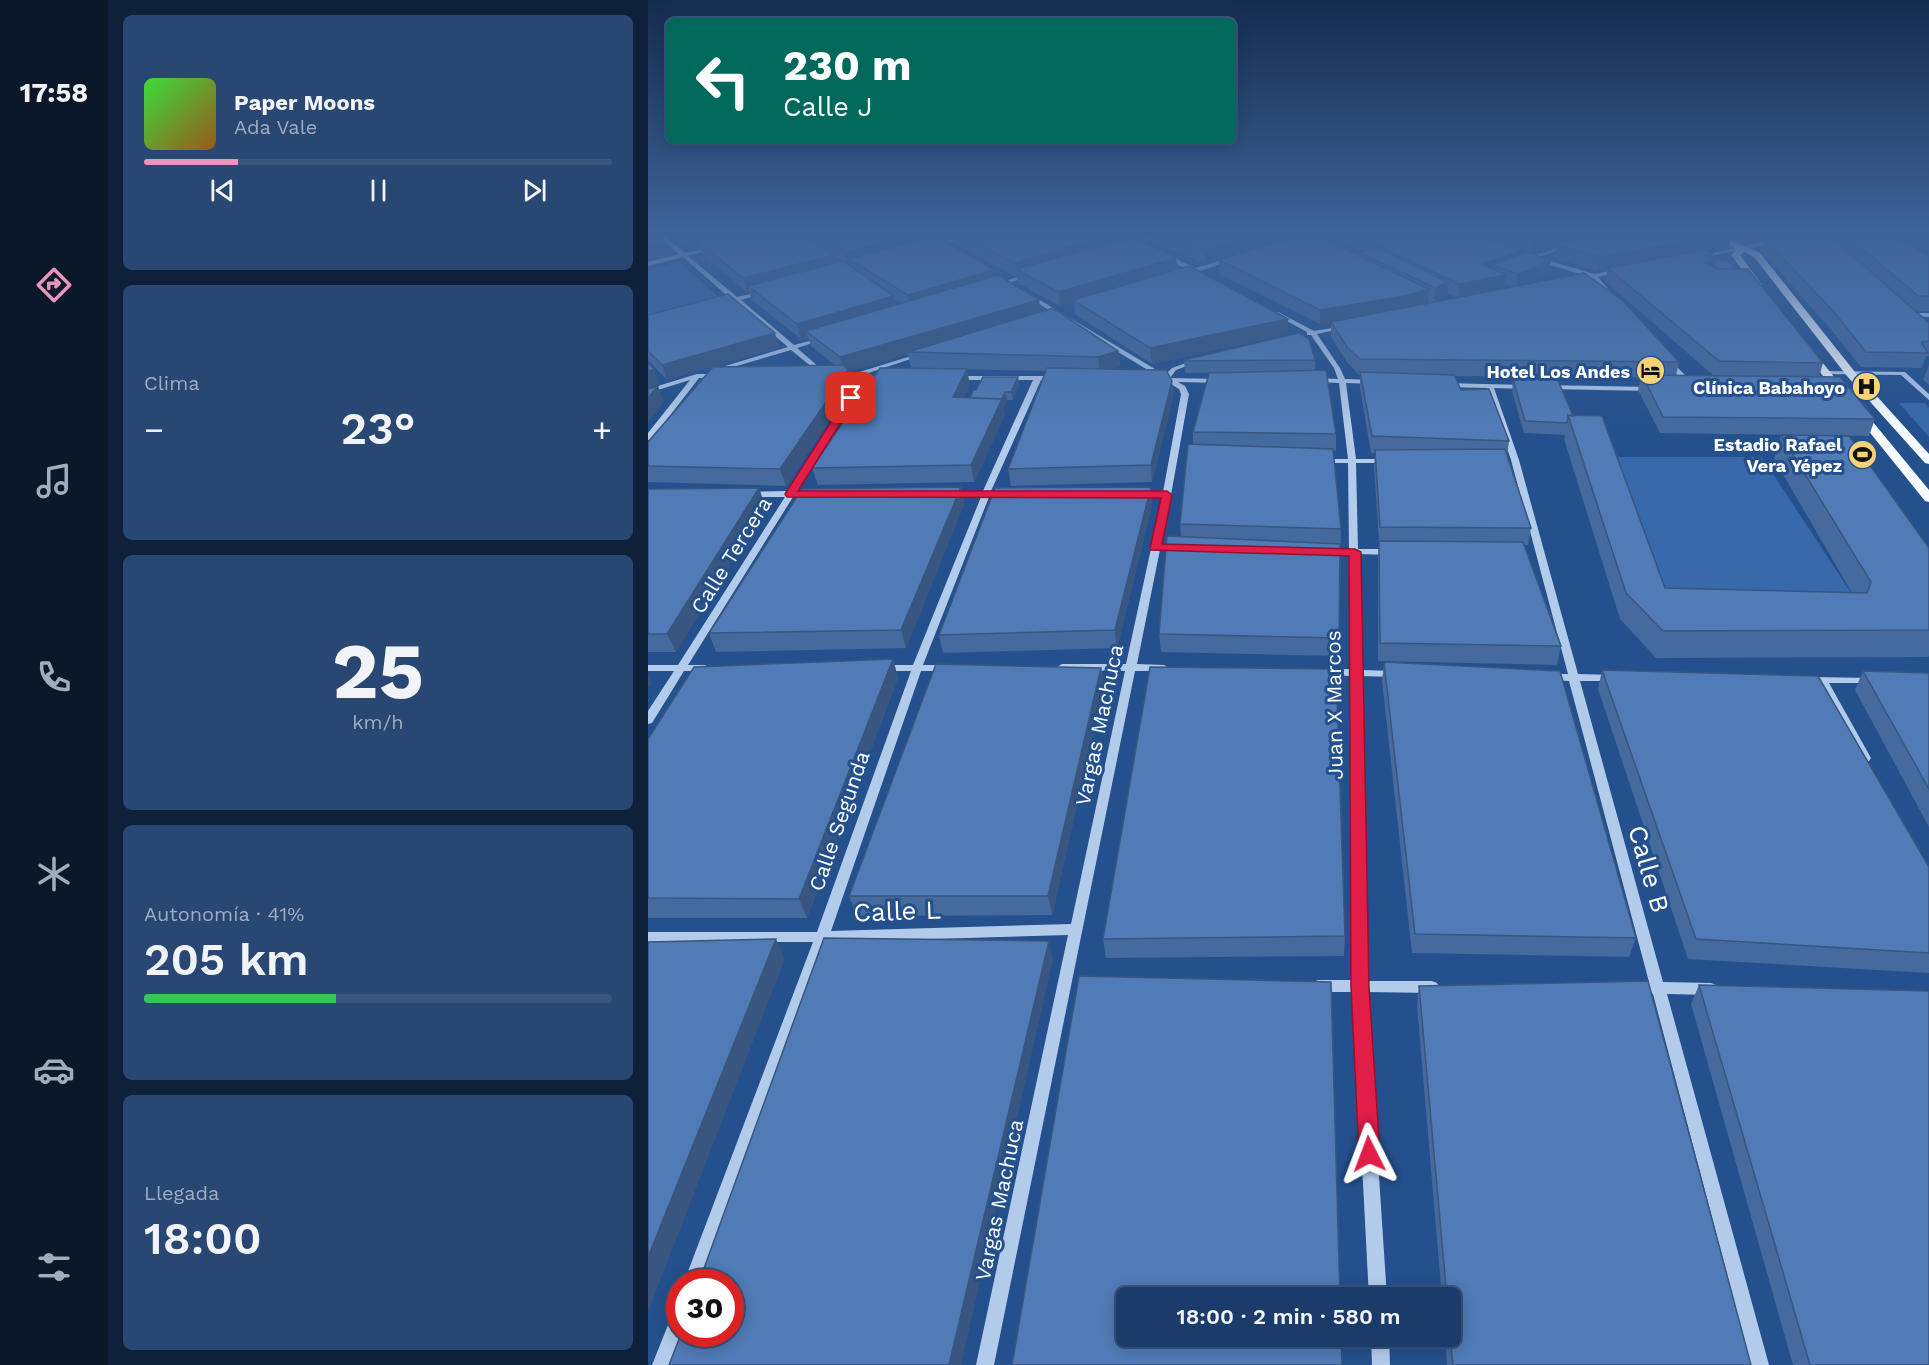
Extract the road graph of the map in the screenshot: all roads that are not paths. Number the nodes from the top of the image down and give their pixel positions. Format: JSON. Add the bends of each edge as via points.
{"nodes":[{"id":1,"x":742,"y":299,"type":"edge"},
{"id":2,"x":1035,"y":299,"type":"edge"},
{"id":3,"x":1614,"y":299,"type":"edge"},
{"id":4,"x":1792,"y":299,"type":"edge"},
{"id":5,"x":737,"y":300,"type":"junction"},
{"id":6,"x":1617,"y":302,"type":"edge"},
{"id":7,"x":714,"y":306,"type":"edge"},
{"id":8,"x":1264,"y":307,"type":"edge"},
{"id":9,"x":1900,"y":307,"type":"edge"},
{"id":10,"x":1070,"y":308,"type":"edge"},
{"id":11,"x":1058,"y":312,"type":"junction"},
{"id":12,"x":1047,"y":315,"type":"edge"},
{"id":13,"x":1909,"y":315,"type":"junction"},
{"id":14,"x":1929,"y":315,"type":"edge"},
{"id":15,"x":1916,"y":321,"type":"edge"},
{"id":16,"x":1348,"y":326,"type":"edge"},
{"id":17,"x":1313,"y":333,"type":"junction"},
{"id":18,"x":828,"y":336,"type":"edge"},
{"id":19,"x":1302,"y":336,"type":"edge"},
{"id":20,"x":794,"y":346,"type":"junction"},
{"id":21,"x":1804,"y":346,"type":"edge"},
{"id":22,"x":935,"y":350,"type":"edge"},
{"id":23,"x":1663,"y":354,"type":"edge"},
{"id":24,"x":1201,"y":360,"type":"edge"},
{"id":25,"x":1825,"y":374,"type":"junction"},
{"id":26,"x":1851,"y":374,"type":"junction"},
{"id":27,"x":697,"y":376,"type":"junction"},
{"id":28,"x":730,"y":376,"type":"edge"},
{"id":29,"x":818,"y":378,"type":"edge"},
{"id":30,"x":829,"y":378,"type":"junction"},
{"id":31,"x":845,"y":378,"type":"junction"},
{"id":32,"x":864,"y":378,"type":"junction"},
{"id":33,"x":898,"y":378,"type":"edge"},
{"id":34,"x":945,"y":378,"type":"edge"},
{"id":35,"x":1038,"y":378,"type":"junction"},
{"id":36,"x":1061,"y":378,"type":"edge"},
{"id":37,"x":1159,"y":379,"type":"junction"},
{"id":38,"x":1306,"y":380,"type":"edge"},
{"id":39,"x":1342,"y":380,"type":"junction"},
{"id":40,"x":1234,"y":381,"type":"edge"},
{"id":41,"x":1387,"y":382,"type":"edge"},
{"id":42,"x":1433,"y":384,"type":"edge"},
{"id":43,"x":1490,"y":387,"type":"junction"},
{"id":44,"x":1658,"y":389,"type":"edge"},
{"id":45,"x":1682,"y":389,"type":"edge"},
{"id":46,"x":1694,"y":389,"type":"junction"},
{"id":47,"x":1705,"y":389,"type":"edge"},
{"id":48,"x":648,"y":391,"type":"edge"},
{"id":49,"x":1835,"y":391,"type":"junction"},
{"id":50,"x":1868,"y":392,"type":"junction"},
{"id":51,"x":1929,"y":398,"type":"edge"},
{"id":52,"x":648,"y":438,"type":"edge"},
{"id":53,"x":1317,"y":460,"type":"edge"},
{"id":54,"x":1399,"y":461,"type":"edge"},
{"id":55,"x":1929,"y":461,"type":"edge"},
{"id":56,"x":1353,"y":462,"type":"junction"},
{"id":57,"x":731,"y":494,"type":"edge"},
{"id":58,"x":790,"y":494,"type":"junction"},
{"id":59,"x":825,"y":494,"type":"edge"},
{"id":60,"x":940,"y":494,"type":"edge"},
{"id":61,"x":986,"y":494,"type":"junction"},
{"id":62,"x":1009,"y":494,"type":"edge"},
{"id":63,"x":1122,"y":495,"type":"edge"},
{"id":64,"x":1167,"y":495,"type":"junction"},
{"id":65,"x":1929,"y":498,"type":"edge"},
{"id":66,"x":1320,"y":551,"type":"edge"},
{"id":67,"x":1355,"y":552,"type":"junction"},
{"id":68,"x":1402,"y":552,"type":"edge"},
{"id":69,"x":1048,"y":667,"type":"edge"},
{"id":70,"x":1131,"y":667,"type":"junction"},
{"id":71,"x":648,"y":668,"type":"edge"},
{"id":72,"x":682,"y":668,"type":"junction"},
{"id":73,"x":717,"y":668,"type":"edge"},
{"id":74,"x":870,"y":668,"type":"edge"},
{"id":75,"x":917,"y":668,"type":"junction"},
{"id":76,"x":965,"y":668,"type":"edge"},
{"id":77,"x":1178,"y":668,"type":"edge"},
{"id":78,"x":1308,"y":672,"type":"edge"},
{"id":79,"x":1356,"y":673,"type":"junction"},
{"id":80,"x":1401,"y":674,"type":"edge"},
{"id":81,"x":1538,"y":677,"type":"edge"},
{"id":82,"x":1572,"y":678,"type":"junction"},
{"id":83,"x":1620,"y":678,"type":"edge"},
{"id":84,"x":1798,"y":680,"type":"edge"},
{"id":85,"x":1822,"y":680,"type":"junction"},
{"id":86,"x":1881,"y":681,"type":"edge"},
{"id":87,"x":648,"y":720,"type":"edge"},
{"id":88,"x":1873,"y":772,"type":"edge"},
{"id":89,"x":1076,"y":929,"type":"junction"},
{"id":90,"x":648,"y":937,"type":"edge"},
{"id":91,"x":822,"y":937,"type":"junction"},
{"id":92,"x":1301,"y":986,"type":"edge"},
{"id":93,"x":1360,"y":987,"type":"junction"},
{"id":94,"x":1444,"y":987,"type":"edge"},
{"id":95,"x":1623,"y":988,"type":"edge"},
{"id":96,"x":1659,"y":988,"type":"junction"},
{"id":97,"x":1730,"y":990,"type":"edge"},
{"id":98,"x":697,"y":1269,"type":"edge"},
{"id":99,"x":1377,"y":1287,"type":"edge"},
{"id":100,"x":668,"y":1347,"type":"edge"},
{"id":101,"x":1381,"y":1347,"type":"edge"},
{"id":102,"x":661,"y":1365,"type":"edge"},
{"id":103,"x":984,"y":1365,"type":"edge"},
{"id":104,"x":1382,"y":1365,"type":"edge"},
{"id":105,"x":1760,"y":1365,"type":"edge"}],
"edges":[{"from":1,"to":5,"type":"street"},
{"from":2,"to":11,"type":"street","name":"Vargas Machuca"},
{"from":3,"to":6,"type":"street"},
{"from":4,"to":26,"type":"main road"},
{"from":5,"to":7,"type":"street"},
{"from":5,"to":20,"type":"street"},
{"from":8,"to":17,"type":"street","name":"Juan X Marcos"},
{"from":9,"to":13,"type":"street"},
{"from":10,"to":11,"type":"street"},
{"from":11,"to":12,"type":"street"},
{"from":11,"to":37,"type":"street","name":"Vargas Machuca"},
{"from":13,"to":14,"type":"street"},
{"from":13,"to":15,"type":"street"},
{"from":16,"to":17,"type":"street"},
{"from":17,"to":19,"type":"street"},
{"from":17,"to":39,"type":"street","name":"Juan X Marcos"},
{"from":18,"to":20,"type":"street"},
{"from":20,"to":27,"type":"street"},
{"from":20,"to":30,"type":"street"},
{"from":21,"to":25,"type":"main road"},
{"from":22,"to":31,"type":"street"},
{"from":23,"to":46,"type":"street"},
{"from":24,"to":37,"type":"street"},
{"from":25,"to":26,"type":"street"},
{"from":25,"to":49,"type":"main road"},
{"from":26,"to":50,"type":"main road"},
{"from":26,"to":51,"type":"street","via":[[1903,373]]},
{"from":27,"to":28,"type":"street"},
{"from":27,"to":48,"type":"street"},
{"from":27,"to":52,"type":"street"},
{"from":29,"to":30,"type":"street"},
{"from":30,"to":31,"type":"street"},
{"from":31,"to":32,"type":"street"},
{"from":32,"to":33,"type":"street"},
{"from":32,"to":58,"type":"street","name":"Calle Tercera"},
{"from":34,"to":35,"type":"street"},
{"from":35,"to":36,"type":"street"},
{"from":35,"to":61,"type":"street","name":"Calle Segunda"},
{"from":37,"to":40,"type":"street"},
{"from":37,"to":64,"type":"street","name":"Vargas Machuca","via":[[1182,388],[1185,394],[1181,456]]},
{"from":38,"to":39,"type":"street"},
{"from":39,"to":41,"type":"street"},
{"from":39,"to":56,"type":"street","name":"Juan X Marcos"},
{"from":42,"to":43,"type":"street"},
{"from":43,"to":44,"type":"street"},
{"from":43,"to":82,"type":"street","name":"Calle B"},
{"from":45,"to":46,"type":"street"},
{"from":46,"to":47,"type":"street"},
{"from":49,"to":50,"type":"street"},
{"from":49,"to":65,"type":"main road"},
{"from":50,"to":55,"type":"main road"},
{"from":53,"to":56,"type":"street"},
{"from":54,"to":56,"type":"street"},
{"from":56,"to":67,"type":"street","name":"Juan X Marcos"},
{"from":57,"to":58,"type":"street"},
{"from":58,"to":59,"type":"street"},
{"from":58,"to":72,"type":"street","name":"Calle Tercera"},
{"from":60,"to":61,"type":"street"},
{"from":61,"to":62,"type":"street"},
{"from":61,"to":75,"type":"street","name":"Calle Segunda"},
{"from":63,"to":64,"type":"street"},
{"from":64,"to":70,"type":"street","name":"Vargas Machuca","via":[[1161,548]]},
{"from":66,"to":67,"type":"street"},
{"from":67,"to":68,"type":"street"},
{"from":67,"to":79,"type":"street","name":"Juan X Marcos"},
{"from":69,"to":70,"type":"street"},
{"from":70,"to":77,"type":"street"},
{"from":70,"to":89,"type":"street","name":"Vargas Machuca"},
{"from":71,"to":72,"type":"street"},
{"from":72,"to":73,"type":"street"},
{"from":72,"to":87,"type":"street","name":"Calle Tercera"},
{"from":74,"to":75,"type":"street"},
{"from":75,"to":76,"type":"street"},
{"from":75,"to":91,"type":"street","name":"Calle Segunda"},
{"from":78,"to":79,"type":"street"},
{"from":79,"to":80,"type":"street"},
{"from":79,"to":93,"type":"street","name":"Juan X Marcos"},
{"from":81,"to":82,"type":"street"},
{"from":82,"to":83,"type":"street"},
{"from":82,"to":96,"type":"street","name":"Calle B"},
{"from":84,"to":85,"type":"street"},
{"from":85,"to":86,"type":"street"},
{"from":85,"to":88,"type":"street"},
{"from":89,"to":91,"type":"street","name":"Calle L"},
{"from":89,"to":103,"type":"street","name":"Vargas Machuca","via":[[1072,980]]},
{"from":90,"to":91,"type":"street","name":"Calle L"},
{"from":91,"to":98,"type":"street","name":"Calle Segunda"},
{"from":92,"to":93,"type":"street"},
{"from":93,"to":94,"type":"street"},
{"from":93,"to":99,"type":"street","name":"Juan X Marcos"},
{"from":95,"to":96,"type":"street"},
{"from":96,"to":97,"type":"street"},
{"from":96,"to":105,"type":"street","name":"Calle B"},
{"from":100,"to":102,"type":"street"},
{"from":101,"to":104,"type":"street"}]}
